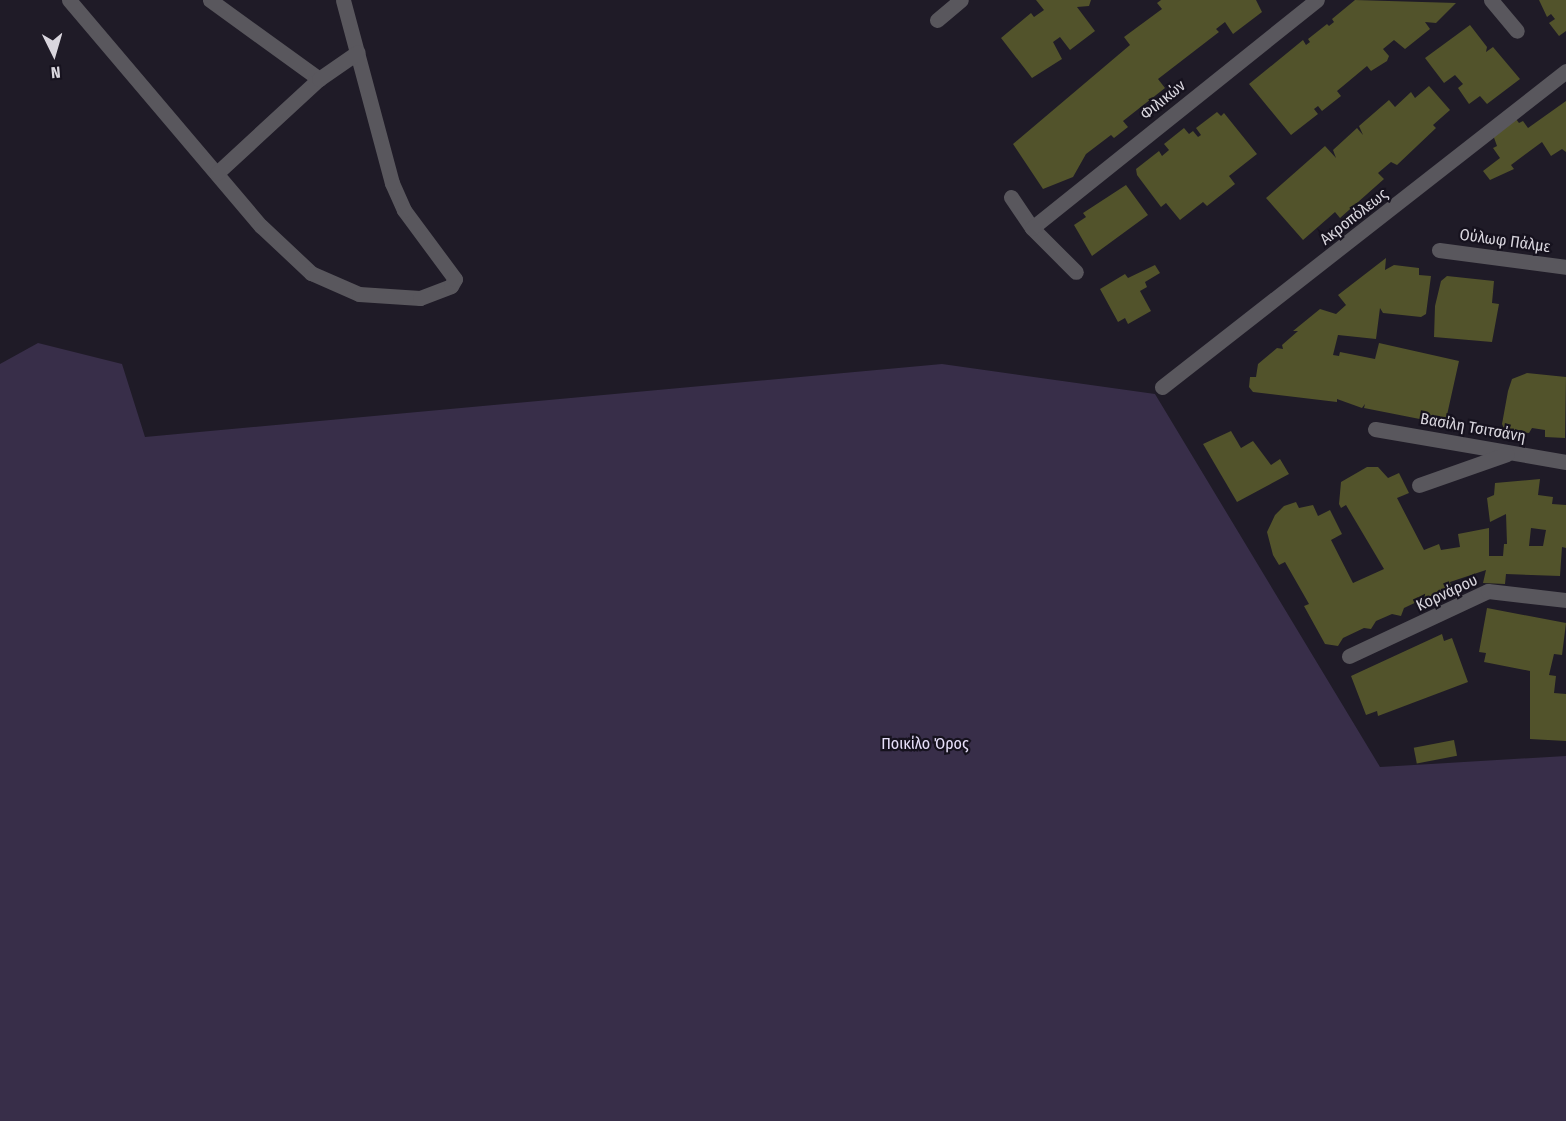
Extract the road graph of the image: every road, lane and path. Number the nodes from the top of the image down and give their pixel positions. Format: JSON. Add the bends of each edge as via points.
{"nodes":[{"id":1,"x":69,"y":0,"type":"edge"},
{"id":2,"x":210,"y":0,"type":"edge"},
{"id":3,"x":343,"y":0,"type":"edge"},
{"id":4,"x":961,"y":0,"type":"edge"},
{"id":5,"x":1317,"y":0,"type":"edge"},
{"id":6,"x":1491,"y":0,"type":"edge"},
{"id":7,"x":937,"y":20,"type":"dead end"},
{"id":8,"x":1517,"y":31,"type":"dead end"},
{"id":9,"x":358,"y":52,"type":"junction"},
{"id":10,"x":1562,"y":77,"type":"edge"},
{"id":11,"x":319,"y":79,"type":"junction"},
{"id":12,"x":217,"y":173,"type":"junction"},
{"id":13,"x":1011,"y":197,"type":"dead end"},
{"id":14,"x":1032,"y":228,"type":"junction"},
{"id":15,"x":1439,"y":250,"type":"dead end"},
{"id":16,"x":1566,"y":267,"type":"edge"},
{"id":17,"x":1076,"y":272,"type":"dead end"},
{"id":18,"x":1162,"y":387,"type":"dead end"},
{"id":19,"x":1375,"y":429,"type":"dead end"},
{"id":20,"x":1510,"y":453,"type":"junction"},
{"id":21,"x":1566,"y":462,"type":"edge"},
{"id":22,"x":1419,"y":485,"type":"dead end"},
{"id":23,"x":1566,"y":600,"type":"edge"},
{"id":24,"x":1349,"y":657,"type":"dead end"}],
"edges":[{"from":1,"to":12,"type":"street"},
{"from":2,"to":11,"type":"street"},
{"from":3,"to":9,"type":"street"},
{"from":4,"to":7,"type":"street"},
{"from":5,"to":14,"type":"street","name":"Φιλικών"},
{"from":6,"to":8,"type":"street"},
{"from":9,"to":11,"type":"street"},
{"from":9,"to":12,"type":"street","via":[[392,183],[404,210],[451,270],[455,279],[451,286],[420,298],[386,298],[311,273],[261,226]]},
{"from":10,"to":18,"type":"street","name":"Ακροπόλεως"},
{"from":11,"to":12,"type":"street"},
{"from":13,"to":14,"type":"street"},
{"from":14,"to":17,"type":"street"},
{"from":15,"to":16,"type":"street","name":"Ούλωφ Πάλμε"},
{"from":19,"to":20,"type":"street","name":"Βασίλη Τσιτσάνη"},
{"from":20,"to":21,"type":"street","name":"Βασίλη Τσιτσάνη"},
{"from":20,"to":22,"type":"street"},
{"from":23,"to":24,"type":"street","name":"Κορνάρου","via":[[1488,591]]}]}
